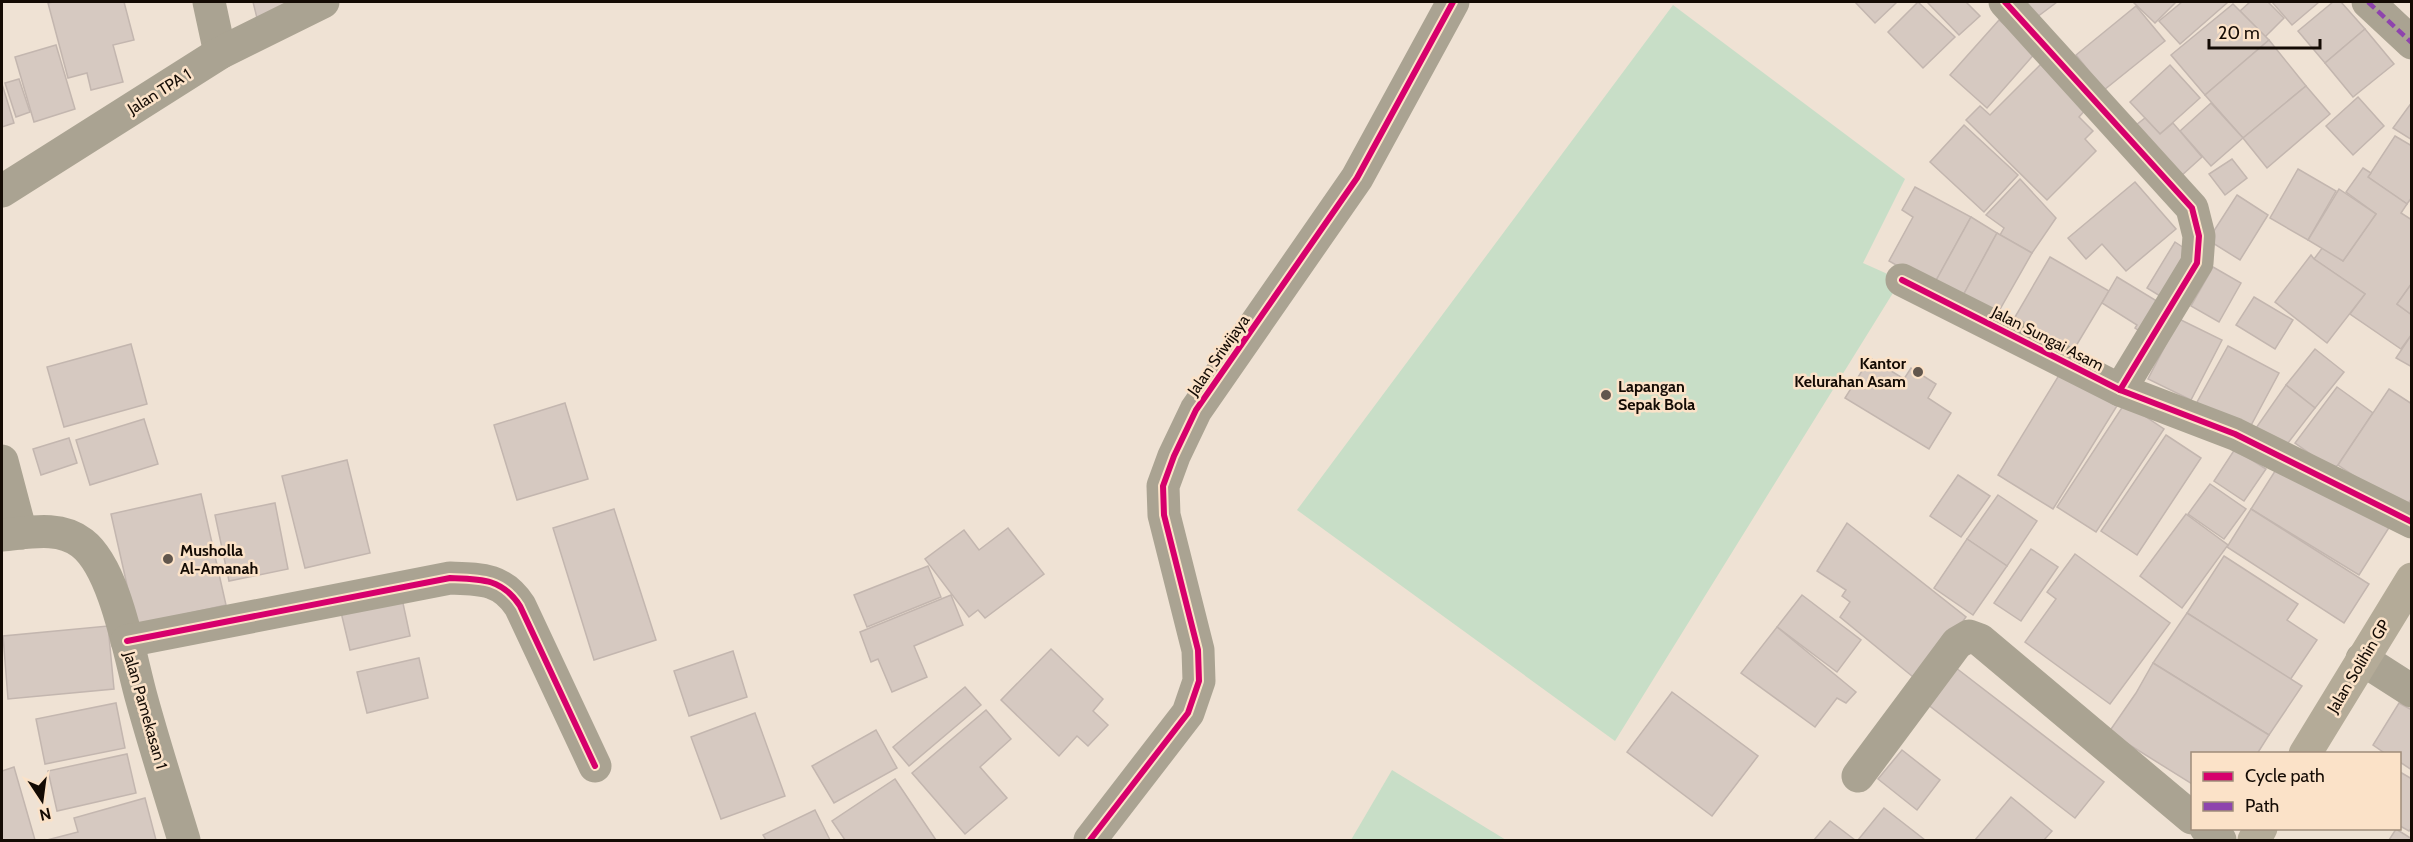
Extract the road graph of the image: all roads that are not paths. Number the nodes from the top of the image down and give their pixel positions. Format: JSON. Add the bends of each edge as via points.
{"nodes":[{"id":1,"x":209,"y":2,"type":"edge"},
{"id":2,"x":323,"y":2,"type":"edge"},
{"id":3,"x":1453,"y":2,"type":"edge"},
{"id":4,"x":2005,"y":2,"type":"edge"},
{"id":5,"x":2368,"y":2,"type":"edge"},
{"id":6,"x":2412,"y":44,"type":"edge"},
{"id":7,"x":220,"y":53,"type":"junction"},
{"id":8,"x":2,"y":191,"type":"edge"},
{"id":9,"x":1902,"y":280,"type":"dead end"},
{"id":10,"x":2120,"y":390,"type":"junction"},
{"id":11,"x":2,"y":461,"type":"edge"},
{"id":12,"x":2412,"y":522,"type":"edge"},
{"id":13,"x":11,"y":534,"type":"edge"},
{"id":14,"x":2412,"y":579,"type":"edge"},
{"id":15,"x":127,"y":641,"type":"junction"},
{"id":16,"x":2362,"y":659,"type":"junction"},
{"id":17,"x":2412,"y":691,"type":"edge"},
{"id":18,"x":2307,"y":752,"type":"edge"},
{"id":19,"x":596,"y":766,"type":"dead end"},
{"id":20,"x":1858,"y":776,"type":"dead end"},
{"id":21,"x":2191,"y":816,"type":"edge"},
{"id":22,"x":2208,"y":830,"type":"edge"},
{"id":23,"x":184,"y":840,"type":"edge"},
{"id":24,"x":1090,"y":840,"type":"edge"},
{"id":25,"x":2220,"y":840,"type":"edge"}],
"edges":[{"from":1,"to":7,"type":"street"},
{"from":2,"to":7,"type":"street","name":"Jalan TPA 1"},
{"from":3,"to":24,"type":"street","name":"Jalan Sriwijaya","via":[[1357,178],[1196,410],[1174,456],[1163,486],[1164,515],[1198,650],[1199,681],[1188,713]]},
{"from":4,"to":10,"type":"street","via":[[2192,208],[2199,236],[2197,262]]},
{"from":5,"to":6,"type":"street"},
{"from":7,"to":8,"type":"street","name":"Jalan TPA 1"},
{"from":9,"to":10,"type":"street","name":"Jalan Sungai Asam"},
{"from":10,"to":12,"type":"street","name":"Jalan Sungai Asam","via":[[2235,434]]},
{"from":11,"to":13,"type":"street"},
{"from":13,"to":15,"type":"street","name":"Jalan Pamekasan 1","via":[[61,533],[82,543],[100,564]]},
{"from":14,"to":16,"type":"main road","name":"Jalan Solihin GP"},
{"from":15,"to":19,"type":"street","via":[[450,578],[496,584],[512,593],[520,606]]},
{"from":15,"to":23,"type":"street","name":"Jalan Pamekasan 1"},
{"from":16,"to":17,"type":"street"},
{"from":16,"to":18,"type":"main road","name":"Jalan Solihin GP"},
{"from":20,"to":21,"type":"street","via":[[1957,643],[1969,636],[1980,640]]},
{"from":22,"to":25,"type":"street"}]}
